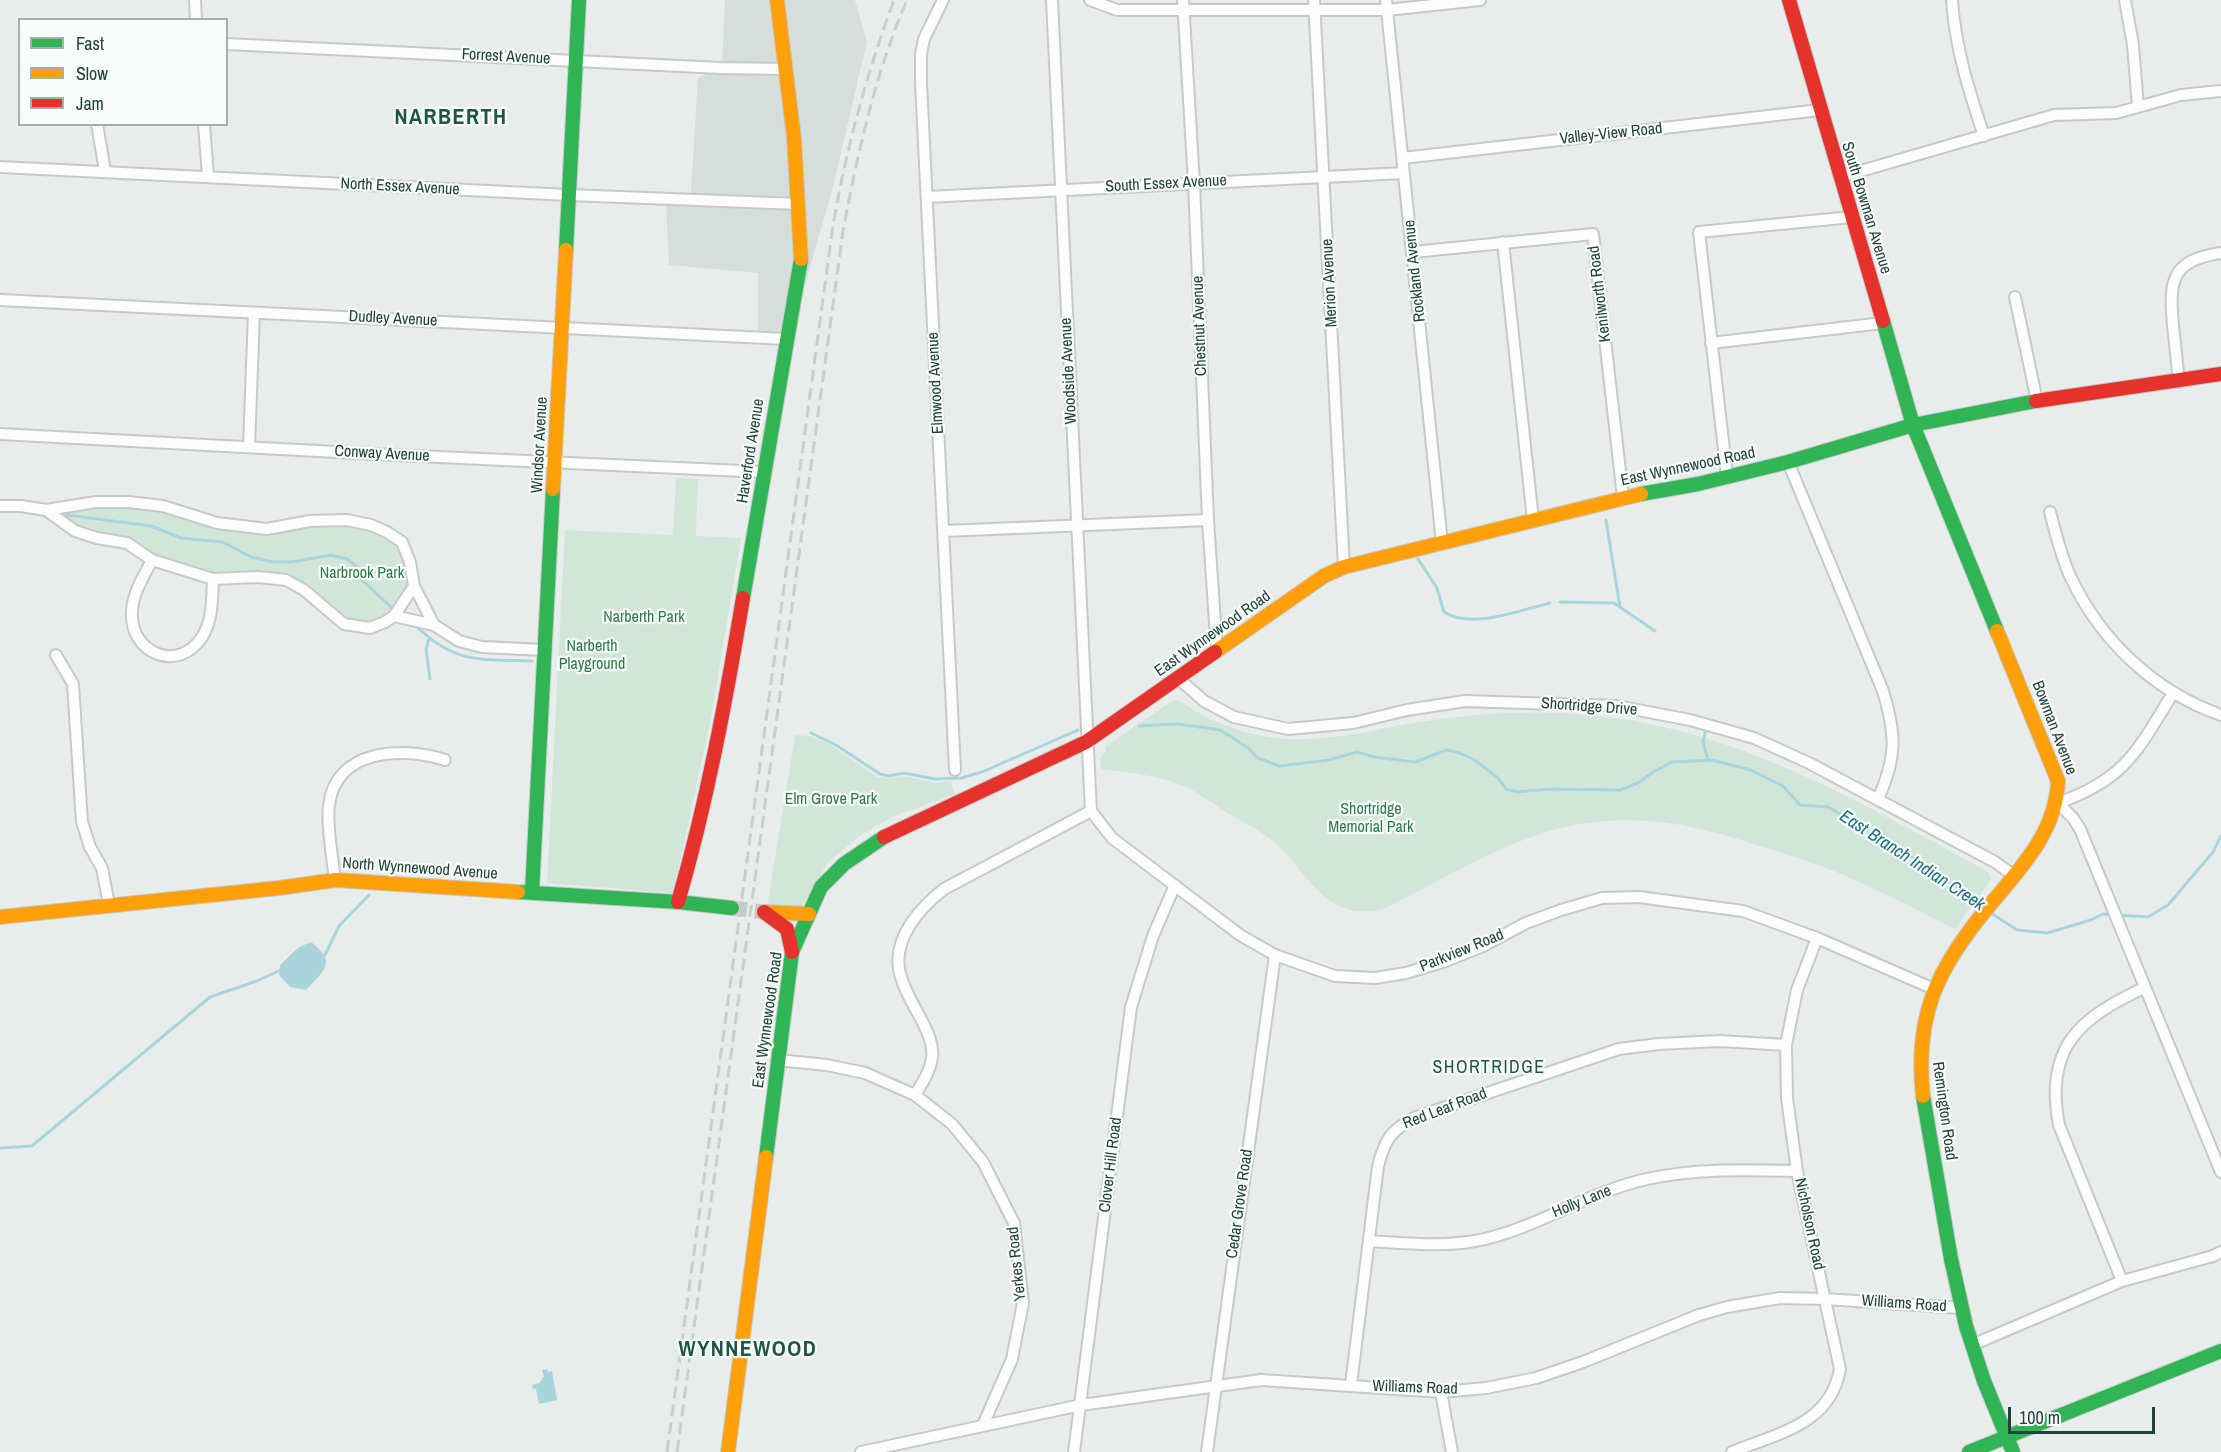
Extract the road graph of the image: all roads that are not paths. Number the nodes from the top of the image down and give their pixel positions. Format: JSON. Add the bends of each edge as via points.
{"nodes":[{"id":1,"x":195,"y":0,"type":"edge"},
{"id":2,"x":579,"y":0,"type":"edge"},
{"id":3,"x":777,"y":0,"type":"edge"},
{"id":4,"x":943,"y":0,"type":"edge"},
{"id":5,"x":1052,"y":0,"type":"edge"},
{"id":6,"x":1090,"y":0,"type":"edge"},
{"id":7,"x":1480,"y":0,"type":"edge"},
{"id":8,"x":1789,"y":0,"type":"edge"},
{"id":9,"x":1952,"y":0,"type":"edge"},
{"id":10,"x":2125,"y":0,"type":"edge"},
{"id":11,"x":1183,"y":5,"type":"edge"},
{"id":12,"x":1315,"y":5,"type":"edge"},
{"id":13,"x":1387,"y":5,"type":"edge"},
{"id":14,"x":196,"y":18,"type":"edge"},
{"id":15,"x":228,"y":44,"type":"edge"},
{"id":16,"x":576,"y":60,"type":"junction"},
{"id":17,"x":786,"y":69,"type":"junction"},
{"id":18,"x":2221,"y":91,"type":"edge"},
{"id":19,"x":2138,"y":106,"type":"junction"},
{"id":20,"x":1820,"y":110,"type":"junction"},
{"id":21,"x":97,"y":126,"type":"edge"},
{"id":22,"x":204,"y":126,"type":"edge"},
{"id":23,"x":1984,"y":136,"type":"junction"},
{"id":24,"x":1403,"y":158,"type":"junction"},
{"id":25,"x":0,"y":167,"type":"edge"},
{"id":26,"x":105,"y":171,"type":"junction"},
{"id":27,"x":1404,"y":172,"type":"junction"},
{"id":28,"x":208,"y":177,"type":"junction"},
{"id":29,"x":1324,"y":177,"type":"junction"},
{"id":30,"x":1840,"y":177,"type":"junction"},
{"id":31,"x":1194,"y":183,"type":"junction"},
{"id":32,"x":1060,"y":189,"type":"junction"},
{"id":33,"x":568,"y":195,"type":"junction"},
{"id":34,"x":927,"y":197,"type":"junction"},
{"id":35,"x":799,"y":204,"type":"junction"},
{"id":36,"x":1852,"y":217,"type":"junction"},
{"id":37,"x":1503,"y":242,"type":"junction"},
{"id":38,"x":1413,"y":252,"type":"junction"},
{"id":39,"x":2221,"y":253,"type":"edge"},
{"id":40,"x":2015,"y":297,"type":"dead end"},
{"id":41,"x":0,"y":300,"type":"edge"},
{"id":42,"x":254,"y":313,"type":"junction"},
{"id":43,"x":1883,"y":323,"type":"junction"},
{"id":44,"x":562,"y":327,"type":"junction"},
{"id":45,"x":786,"y":339,"type":"junction"},
{"id":46,"x":1711,"y":343,"type":"junction"},
{"id":47,"x":2221,"y":374,"type":"edge"},
{"id":48,"x":2179,"y":382,"type":"junction"},
{"id":49,"x":2037,"y":401,"type":"junction"},
{"id":50,"x":1913,"y":425,"type":"junction"},
{"id":51,"x":0,"y":434,"type":"edge"},
{"id":52,"x":249,"y":447,"type":"junction"},
{"id":53,"x":556,"y":462,"type":"junction"},
{"id":54,"x":1788,"y":462,"type":"junction"},
{"id":55,"x":764,"y":472,"type":"junction"},
{"id":56,"x":1726,"y":476,"type":"junction"},
{"id":57,"x":1623,"y":497,"type":"junction"},
{"id":58,"x":0,"y":506,"type":"edge"},
{"id":59,"x":46,"y":510,"type":"junction"},
{"id":60,"x":2050,"y":512,"type":"dead end"},
{"id":61,"x":1208,"y":520,"type":"junction"},
{"id":62,"x":1533,"y":520,"type":"junction"},
{"id":63,"x":1077,"y":525,"type":"junction"},
{"id":64,"x":944,"y":531,"type":"junction"},
{"id":65,"x":1442,"y":543,"type":"junction"},
{"id":66,"x":152,"y":560,"type":"junction"},
{"id":67,"x":1344,"y":567,"type":"junction"},
{"id":68,"x":213,"y":579,"type":"junction"},
{"id":69,"x":414,"y":586,"type":"junction"},
{"id":70,"x":394,"y":616,"type":"junction"},
{"id":71,"x":434,"y":625,"type":"junction"},
{"id":72,"x":544,"y":650,"type":"junction"},
{"id":73,"x":1217,"y":652,"type":"junction"},
{"id":74,"x":56,"y":655,"type":"dead end"},
{"id":75,"x":1179,"y":679,"type":"junction"},
{"id":76,"x":2173,"y":693,"type":"junction"},
{"id":77,"x":2221,"y":715,"type":"edge"},
{"id":78,"x":1086,"y":742,"type":"junction"},
{"id":79,"x":445,"y":760,"type":"dead end"},
{"id":80,"x":955,"y":770,"type":"dead end"},
{"id":81,"x":1878,"y":799,"type":"junction"},
{"id":82,"x":2058,"y":803,"type":"junction"},
{"id":83,"x":1091,"y":811,"type":"junction"},
{"id":84,"x":2013,"y":875,"type":"junction"},
{"id":85,"x":335,"y":880,"type":"junction"},
{"id":86,"x":1175,"y":885,"type":"junction"},
{"id":87,"x":532,"y":892,"type":"junction"},
{"id":88,"x":678,"y":902,"type":"junction"},
{"id":89,"x":109,"y":905,"type":"junction"},
{"id":90,"x":732,"y":908,"type":"tunnel mouth"},
{"id":91,"x":809,"y":914,"type":"junction"},
{"id":92,"x":0,"y":917,"type":"edge"},
{"id":93,"x":1816,"y":938,"type":"junction"},
{"id":94,"x":792,"y":951,"type":"junction"},
{"id":95,"x":1275,"y":956,"type":"junction"},
{"id":96,"x":2144,"y":988,"type":"junction"},
{"id":97,"x":1934,"y":989,"type":"junction"},
{"id":98,"x":1786,"y":1045,"type":"junction"},
{"id":99,"x":778,"y":1060,"type":"junction"},
{"id":100,"x":915,"y":1095,"type":"junction"},
{"id":101,"x":1797,"y":1171,"type":"junction"},
{"id":102,"x":2221,"y":1172,"type":"edge"},
{"id":103,"x":1370,"y":1241,"type":"junction"},
{"id":104,"x":2221,"y":1252,"type":"edge"},
{"id":105,"x":2122,"y":1281,"type":"junction"},
{"id":106,"x":1825,"y":1299,"type":"junction"},
{"id":107,"x":1961,"y":1308,"type":"junction"},
{"id":108,"x":1972,"y":1345,"type":"junction"},
{"id":109,"x":2221,"y":1351,"type":"edge"},
{"id":110,"x":1215,"y":1385,"type":"junction"},
{"id":111,"x":1351,"y":1385,"type":"junction"},
{"id":112,"x":1441,"y":1392,"type":"junction"},
{"id":113,"x":1081,"y":1405,"type":"junction"},
{"id":114,"x":983,"y":1425,"type":"junction"},
{"id":115,"x":2007,"y":1437,"type":"junction"},
{"id":116,"x":729,"y":1452,"type":"edge"},
{"id":117,"x":861,"y":1452,"type":"edge"},
{"id":118,"x":1074,"y":1452,"type":"edge"},
{"id":119,"x":1207,"y":1452,"type":"edge"},
{"id":120,"x":1452,"y":1452,"type":"edge"},
{"id":121,"x":1732,"y":1452,"type":"edge"},
{"id":122,"x":1969,"y":1452,"type":"edge"},
{"id":123,"x":2013,"y":1452,"type":"edge"}],
"edges":[{"from":1,"to":14,"type":"street"},
{"from":2,"to":16,"type":"main road","name":"Windsor Avenue"},
{"from":3,"to":17,"type":"main road","name":"Haverford Avenue"},
{"from":4,"to":34,"type":"street","name":"Elmwood Avenue","via":[[921,54]]},
{"from":5,"to":32,"type":"street","name":"Woodside Avenue"},
{"from":6,"to":11,"type":"street","via":[[1118,10]]},
{"from":7,"to":13,"type":"street"},
{"from":8,"to":20,"type":"main road","name":"South Bowman Avenue"},
{"from":9,"to":23,"type":"street","via":[[1960,59]]},
{"from":10,"to":19,"type":"street"},
{"from":11,"to":12,"type":"street"},
{"from":11,"to":31,"type":"street","name":"Chestnut Avenue"},
{"from":12,"to":13,"type":"street"},
{"from":12,"to":29,"type":"street","name":"Merion Avenue"},
{"from":13,"to":24,"type":"street","name":"Rockland Avenue"},
{"from":15,"to":16,"type":"street","name":"Forrest Avenue"},
{"from":16,"to":17,"type":"street","name":"Forrest Avenue"},
{"from":16,"to":33,"type":"main road","name":"Windsor Avenue"},
{"from":17,"to":35,"type":"main road","name":"Haverford Avenue"},
{"from":18,"to":19,"type":"street","via":[[2181,95]]},
{"from":19,"to":23,"type":"street","via":[[2116,113],[2060,114]]},
{"from":20,"to":24,"type":"street","name":"Valley-View Road"},
{"from":20,"to":30,"type":"main road","name":"South Bowman Avenue"},
{"from":21,"to":26,"type":"street"},
{"from":22,"to":28,"type":"street"},
{"from":23,"to":30,"type":"street"},
{"from":24,"to":27,"type":"street","name":"Rockland Avenue"},
{"from":25,"to":26,"type":"street","name":"North Essex Avenue"},
{"from":26,"to":28,"type":"street","name":"North Essex Avenue"},
{"from":27,"to":29,"type":"street","name":"South Essex Avenue"},
{"from":27,"to":38,"type":"street","name":"Rockland Avenue"},
{"from":28,"to":33,"type":"street","name":"North Essex Avenue"},
{"from":29,"to":31,"type":"street","name":"South Essex Avenue"},
{"from":29,"to":67,"type":"street","name":"Merion Avenue"},
{"from":30,"to":36,"type":"main road","name":"South Bowman Avenue"},
{"from":31,"to":32,"type":"street","name":"South Essex Avenue"},
{"from":31,"to":61,"type":"street","name":"Chestnut Avenue"},
{"from":32,"to":34,"type":"street","name":"South Essex Avenue"},
{"from":32,"to":63,"type":"street","name":"Woodside Avenue"},
{"from":33,"to":35,"type":"street","name":"North Essex Avenue"},
{"from":33,"to":44,"type":"main road","name":"Windsor Avenue"},
{"from":34,"to":64,"type":"street","name":"Elmwood Avenue"},
{"from":35,"to":45,"type":"main road","name":"Haverford Avenue","via":[[801,259]]},
{"from":36,"to":43,"type":"main road","name":"South Bowman Avenue"},
{"from":36,"to":46,"type":"street","via":[[1699,232]]},
{"from":37,"to":38,"type":"street","name":"Kenilworth Road"},
{"from":37,"to":57,"type":"street","name":"Kenilworth Road","via":[[1593,234]]},
{"from":37,"to":62,"type":"street"},
{"from":38,"to":65,"type":"street","name":"Rockland Avenue"},
{"from":39,"to":48,"type":"street","via":[[2187,263],[2174,280],[2170,297]]},
{"from":40,"to":49,"type":"street"},
{"from":41,"to":42,"type":"street","name":"Dudley Avenue"},
{"from":42,"to":44,"type":"street","name":"Dudley Avenue"},
{"from":42,"to":52,"type":"street"},
{"from":43,"to":46,"type":"street"},
{"from":43,"to":50,"type":"main road","name":"South Bowman Avenue"},
{"from":44,"to":45,"type":"street","name":"Dudley Avenue"},
{"from":44,"to":53,"type":"main road","name":"Windsor Avenue"},
{"from":45,"to":55,"type":"main road","name":"Haverford Avenue"},
{"from":46,"to":56,"type":"street"},
{"from":47,"to":48,"type":"main road","name":"East Wynnewood Road"},
{"from":48,"to":49,"type":"main road","name":"East Wynnewood Road"},
{"from":49,"to":50,"type":"main road","name":"East Wynnewood Road"},
{"from":50,"to":54,"type":"main road","name":"East Wynnewood Road"},
{"from":50,"to":82,"type":"main road","name":"Bowman Avenue","via":[[2055,771],[2060,791]]},
{"from":51,"to":52,"type":"street","name":"Conway Avenue"},
{"from":52,"to":53,"type":"street","name":"Conway Avenue"},
{"from":53,"to":55,"type":"street","name":"Conway Avenue"},
{"from":53,"to":72,"type":"main road","name":"Windsor Avenue"},
{"from":54,"to":56,"type":"main road","name":"East Wynnewood Road"},
{"from":54,"to":81,"type":"street","via":[[1891,717],[1892,760]]},
{"from":55,"to":88,"type":"main road","name":"Haverford Avenue","via":[[729,678],[696,840]]},
{"from":56,"to":57,"type":"main road","name":"East Wynnewood Road"},
{"from":57,"to":62,"type":"main road","name":"East Wynnewood Road"},
{"from":58,"to":59,"type":"street"},
{"from":59,"to":66,"type":"street","via":[[75,531],[127,543]]},
{"from":59,"to":69,"type":"street","via":[[96,502],[129,502],[163,506],[217,523],[267,529],[310,521],[355,522],[387,532],[402,542]]},
{"from":60,"to":76,"type":"street","via":[[2064,562],[2084,602],[2119,649]]},
{"from":61,"to":63,"type":"street"},
{"from":61,"to":73,"type":"street","name":"Chestnut Avenue"},
{"from":62,"to":65,"type":"main road","name":"East Wynnewood Road"},
{"from":63,"to":64,"type":"street"},
{"from":63,"to":78,"type":"street","name":"Woodside Avenue"},
{"from":64,"to":80,"type":"street","name":"Elmwood Avenue"},
{"from":65,"to":67,"type":"main road","name":"East Wynnewood Road"},
{"from":66,"to":68,"type":"street"},
{"from":66,"to":68,"type":"street","via":[[138,587],[132,610],[133,628],[144,648],[158,655],[178,656],[192,650],[203,636],[209,622]]},
{"from":67,"to":73,"type":"main road","name":"East Wynnewood Road","via":[[1324,576]]},
{"from":68,"to":70,"type":"street","via":[[286,580],[344,624],[370,628]]},
{"from":69,"to":70,"type":"street"},
{"from":69,"to":71,"type":"street"},
{"from":70,"to":71,"type":"street"},
{"from":71,"to":72,"type":"street","via":[[459,641],[482,647]]},
{"from":72,"to":87,"type":"main road","name":"Windsor Avenue"},
{"from":73,"to":75,"type":"main road","name":"East Wynnewood Road"},
{"from":74,"to":89,"type":"street","via":[[73,684],[82,822],[102,868]]},
{"from":75,"to":78,"type":"main road","name":"East Wynnewood Road"},
{"from":75,"to":81,"type":"street","name":"Shortridge Drive","via":[[1204,701],[1234,717],[1288,729],[1353,723],[1465,701],[1617,706],[1754,738]]},
{"from":76,"to":77,"type":"street"},
{"from":76,"to":82,"type":"street","via":[[2120,770],[2099,786]]},
{"from":78,"to":83,"type":"street"},
{"from":78,"to":91,"type":"main road","name":"East Wynnewood Road","via":[[868,846],[821,887]]},
{"from":79,"to":85,"type":"street","via":[[426,754],[381,754],[362,759],[343,772],[328,807]]},
{"from":81,"to":84,"type":"street","name":"Shortridge Drive"},
{"from":82,"to":84,"type":"main road","name":"Remington Road","via":[[2045,832]]},
{"from":82,"to":96,"type":"street","via":[[2080,829]]},
{"from":83,"to":86,"type":"street","name":"Parkview Road","via":[[1112,838]]},
{"from":83,"to":100,"type":"street","via":[[944,888],[925,904],[910,926],[901,944],[899,968],[931,1039],[933,1056]]},
{"from":84,"to":97,"type":"main road","name":"Remington Road","via":[[1952,955]]},
{"from":85,"to":87,"type":"main road","name":"North Wynnewood Avenue"},
{"from":85,"to":89,"type":"main road","name":"North Wynnewood Avenue"},
{"from":86,"to":95,"type":"street","name":"Parkview Road","via":[[1240,935]]},
{"from":86,"to":113,"type":"street","name":"Clover Hill Road","via":[[1131,1007]]},
{"from":87,"to":88,"type":"main road","name":"North Wynnewood Avenue"},
{"from":88,"to":90,"type":"main road","name":"North Wynnewood Avenue"},
{"from":89,"to":92,"type":"main road","name":"North Wynnewood Avenue"},
{"from":91,"to":94,"type":"main road","name":"East Wynnewood Road"},
{"from":91,"to":94,"type":"main road","via":[[764,912],[787,929]]},
{"from":93,"to":95,"type":"street","name":"Parkview Road","via":[[1743,910],[1639,897],[1602,898],[1526,923],[1443,962],[1406,973],[1375,978],[1335,976]]},
{"from":93,"to":97,"type":"street","name":"Parkview Road"},
{"from":93,"to":98,"type":"street","name":"Nicholson Road","via":[[1797,990]]},
{"from":94,"to":99,"type":"main road","name":"East Wynnewood Road"},
{"from":95,"to":110,"type":"street","name":"Cedar Grove Road"},
{"from":96,"to":102,"type":"street"},
{"from":96,"to":105,"type":"street","via":[[2093,1015],[2078,1030],[2058,1064],[2055,1085],[2059,1125]]},
{"from":97,"to":107,"type":"main road","name":"Remington Road","via":[[1922,1030],[1923,1101]]},
{"from":98,"to":101,"type":"street","name":"Nicholson Road","via":[[1787,1098]]},
{"from":98,"to":103,"type":"street","name":"Red Leaf Road","via":[[1720,1041],[1618,1049],[1416,1117],[1396,1128],[1384,1144]]},
{"from":99,"to":100,"type":"street","name":"Yerkes Road","via":[[865,1073]]},
{"from":99,"to":116,"type":"main road","name":"East Wynnewood Road"},
{"from":100,"to":114,"type":"street","name":"Yerkes Road","via":[[952,1124],[983,1162],[1014,1223],[1023,1304],[1012,1359]]},
{"from":101,"to":103,"type":"street","name":"Holly Lane","via":[[1688,1171],[1645,1179],[1474,1241]]},
{"from":101,"to":106,"type":"street","name":"Nicholson Road"},
{"from":103,"to":111,"type":"street","name":"Red Leaf Road"},
{"from":104,"to":105,"type":"street"},
{"from":105,"to":108,"type":"street"},
{"from":106,"to":107,"type":"street","name":"Williams Road"},
{"from":106,"to":112,"type":"street","name":"Williams Road","via":[[1780,1298],[1727,1307],[1536,1378]]},
{"from":106,"to":121,"type":"street","name":"Nicholson Road","via":[[1840,1369],[1831,1398],[1821,1411],[1803,1423]]},
{"from":107,"to":108,"type":"main road","name":"Remington Road"},
{"from":108,"to":115,"type":"main road","name":"Remington Road"},
{"from":109,"to":115,"type":"main road"},
{"from":110,"to":111,"type":"street","name":"Williams Road","via":[[1261,1380]]},
{"from":110,"to":113,"type":"street","name":"Williams Road"},
{"from":110,"to":119,"type":"street","name":"Cedar Grove Road"},
{"from":111,"to":112,"type":"street","name":"Williams Road"},
{"from":112,"to":120,"type":"street"},
{"from":113,"to":114,"type":"street","name":"Williams Road"},
{"from":113,"to":118,"type":"street","name":"Clover Hill Road"},
{"from":114,"to":117,"type":"street","name":"Williams Road"},
{"from":115,"to":122,"type":"main road"},
{"from":115,"to":123,"type":"main road","name":"Remington Road"}]}
